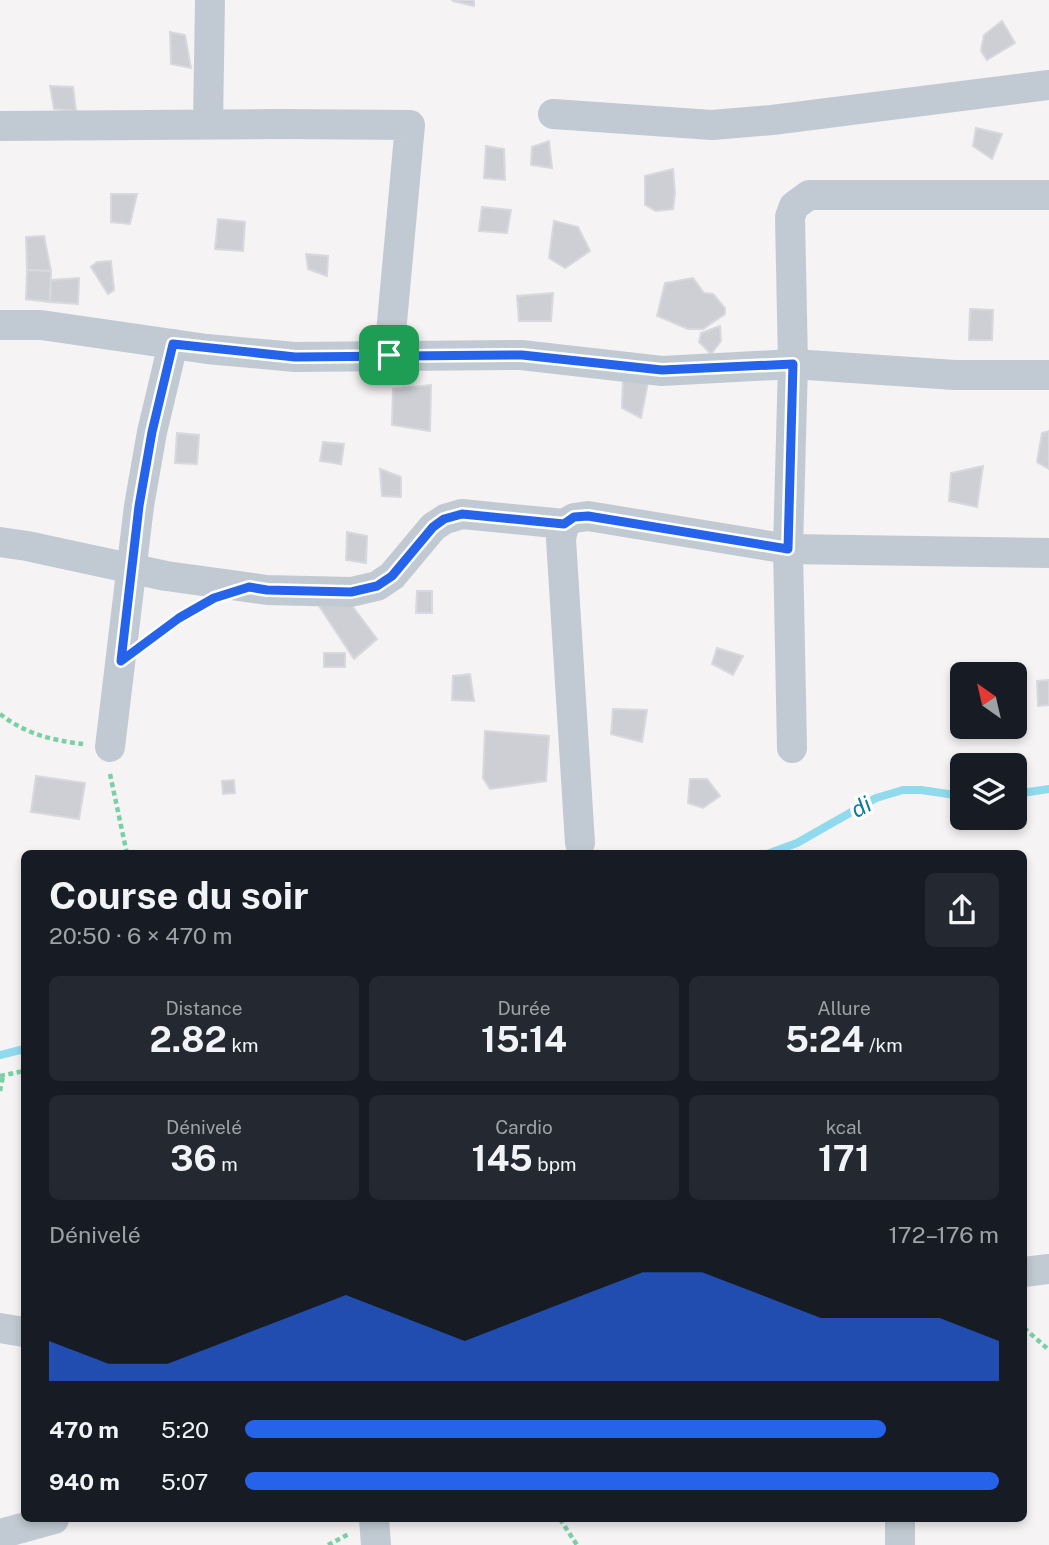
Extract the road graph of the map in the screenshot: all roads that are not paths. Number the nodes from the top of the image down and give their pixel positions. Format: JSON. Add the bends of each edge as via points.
{"nodes":[{"id":1,"x":210,"y":0,"type":"edge"},
{"id":2,"x":1049,"y":85,"type":"edge"},
{"id":3,"x":553,"y":114,"type":"dead end"},
{"id":4,"x":208,"y":124,"type":"junction"},
{"id":5,"x":0,"y":125,"type":"edge"},
{"id":6,"x":1049,"y":195,"type":"edge"},
{"id":7,"x":0,"y":325,"type":"edge"},
{"id":8,"x":173,"y":344,"type":"junction"},
{"id":9,"x":389,"y":355,"type":"junction"},
{"id":10,"x":793,"y":364,"type":"junction"},
{"id":11,"x":1049,"y":375,"type":"edge"},
{"id":12,"x":564,"y":524,"type":"junction"},
{"id":13,"x":0,"y":542,"type":"edge"},
{"id":14,"x":788,"y":549,"type":"junction"},
{"id":15,"x":1049,"y":553,"type":"edge"},
{"id":16,"x":132,"y":569,"type":"junction"},
{"id":17,"x":110,"y":747,"type":"road end"},
{"id":18,"x":792,"y":748,"type":"dead end"},
{"id":19,"x":580,"y":843,"type":"dead end"},
{"id":20,"x":1049,"y":1269,"type":"edge"},
{"id":21,"x":1027,"y":1272,"type":"edge"},
{"id":22,"x":0,"y":1328,"type":"edge"},
{"id":23,"x":21,"y":1332,"type":"edge"},
{"id":24,"x":43,"y":1522,"type":"edge"},
{"id":25,"x":900,"y":1522,"type":"edge"},
{"id":26,"x":0,"y":1534,"type":"edge"},
{"id":27,"x":900,"y":1545,"type":"edge"}],
"edges":[{"from":1,"to":4,"type":"street"},
{"from":2,"to":3,"type":"street","via":[[712,125]]},
{"from":4,"to":5,"type":"street"},
{"from":4,"to":9,"type":"street","via":[[410,125]]},
{"from":6,"to":10,"type":"street","via":[[809,194],[794,206],[790,216]]},
{"from":7,"to":8,"type":"street","via":[[41,325]]},
{"from":8,"to":9,"type":"street","via":[[295,357]]},
{"from":8,"to":16,"type":"street","via":[[152,432]]},
{"from":9,"to":10,"type":"street","via":[[522,355],[662,370]]},
{"from":10,"to":11,"type":"street","via":[[955,375]]},
{"from":10,"to":14,"type":"street"},
{"from":12,"to":14,"type":"street","via":[[588,516]]},
{"from":12,"to":16,"type":"street","via":[[462,514],[444,519],[392,576],[377,586],[351,592],[267,590]]},
{"from":12,"to":19,"type":"street","via":[[561,539]]},
{"from":13,"to":16,"type":"street"},
{"from":14,"to":15,"type":"street"},
{"from":14,"to":18,"type":"street"},
{"from":16,"to":17,"type":"street"},
{"from":20,"to":21,"type":"street"},
{"from":22,"to":23,"type":"street"},
{"from":24,"to":26,"type":"street"},
{"from":25,"to":27,"type":"street"}]}
